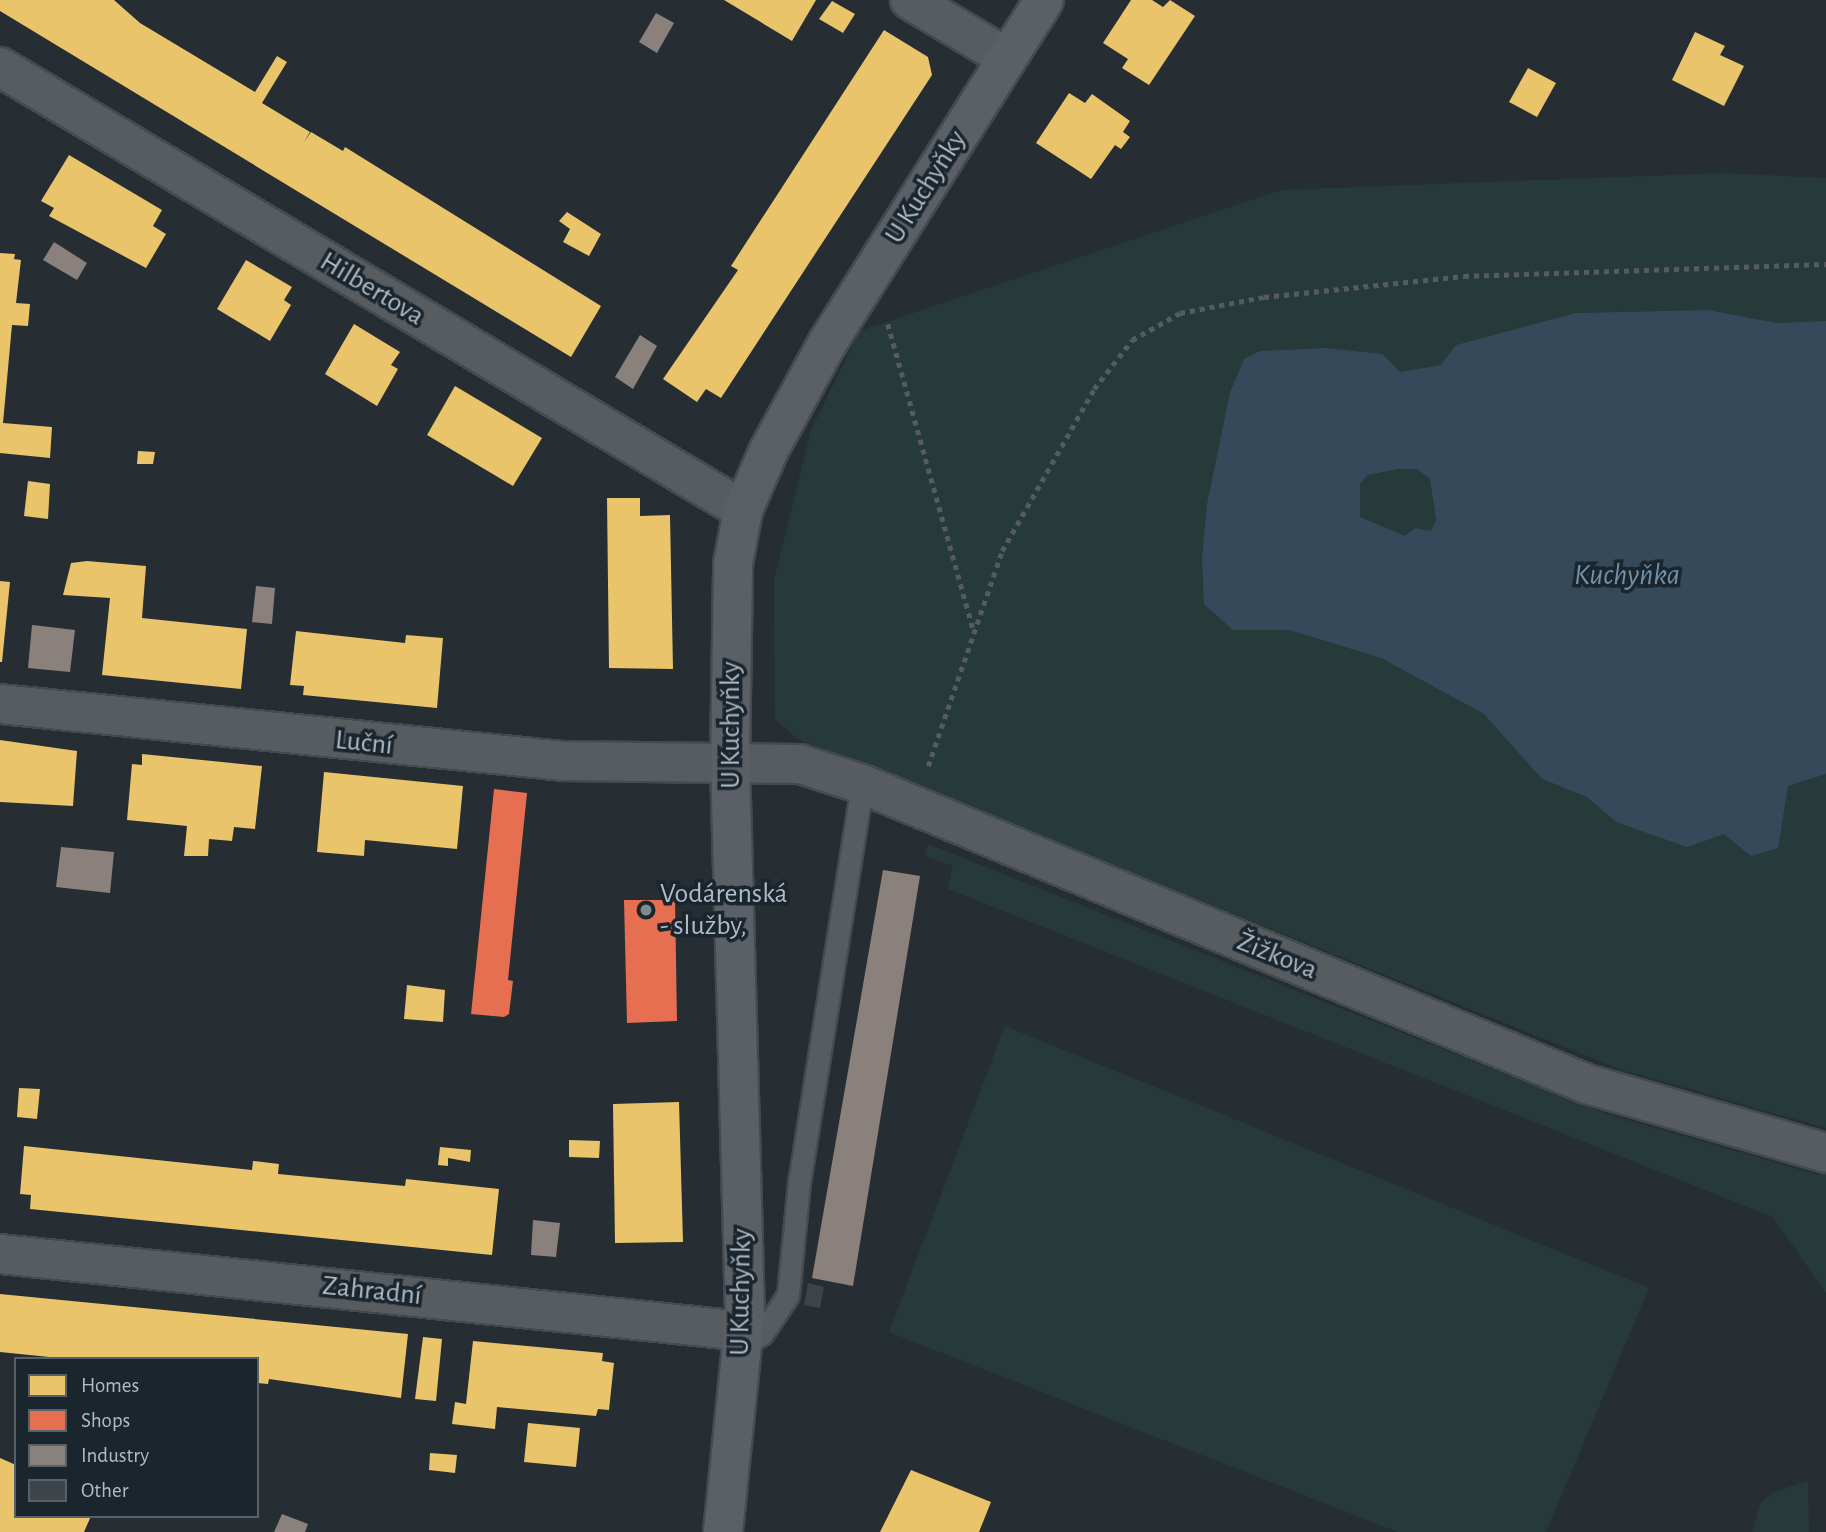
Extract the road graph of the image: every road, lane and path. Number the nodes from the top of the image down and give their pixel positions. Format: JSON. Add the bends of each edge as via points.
{"nodes":[{"id":1,"x":910,"y":0,"type":"edge"},
{"id":2,"x":1044,"y":0,"type":"edge"},
{"id":3,"x":1007,"y":58,"type":"junction"},
{"id":4,"x":0,"y":67,"type":"edge"},
{"id":5,"x":1826,"y":264,"type":"edge"},
{"id":6,"x":887,"y":320,"type":"dead end"},
{"id":7,"x":743,"y":510,"type":"junction"},
{"id":8,"x":973,"y":629,"type":"junction"},
{"id":9,"x":0,"y":704,"type":"edge"},
{"id":10,"x":730,"y":762,"type":"junction"},
{"id":11,"x":862,"y":784,"type":"junction"},
{"id":12,"x":905,"y":802,"type":"junction"},
{"id":13,"x":1826,"y":1153,"type":"edge"},
{"id":14,"x":0,"y":1254,"type":"edge"},
{"id":15,"x":743,"y":1338,"type":"junction"},
{"id":16,"x":723,"y":1532,"type":"edge"}],
"edges":[{"from":1,"to":3,"type":"street"},
{"from":2,"to":3,"type":"street","name":"U Kuchyňky"},
{"from":3,"to":7,"type":"street","name":"U Kuchyňky","via":[[828,342],[769,450]]},
{"from":4,"to":7,"type":"street","name":"Hilbertova"},
{"from":5,"to":8,"type":"path","via":[[1464,276],[1264,297],[1180,313],[1132,340],[1094,389],[1002,551]]},
{"from":6,"to":8,"type":"path"},
{"from":7,"to":10,"type":"street","name":"U Kuchyňky","via":[[733,564]]},
{"from":8,"to":12,"type":"path","via":[[937,748]]},
{"from":9,"to":10,"type":"street","name":"Luční","via":[[563,761]]},
{"from":10,"to":11,"type":"street","name":"Žižkova","via":[[800,764]]},
{"from":10,"to":15,"type":"street","name":"U Kuchyňky"},
{"from":11,"to":12,"type":"street","name":"Žižkova"},
{"from":11,"to":15,"type":"lane","via":[[799,1183],[788,1295],[762,1334]]},
{"from":12,"to":13,"type":"street","name":"Žižkova","via":[[1587,1084]]},
{"from":14,"to":15,"type":"street","name":"Zahradní"},
{"from":15,"to":16,"type":"street","name":"U Kuchyňky"}]}
